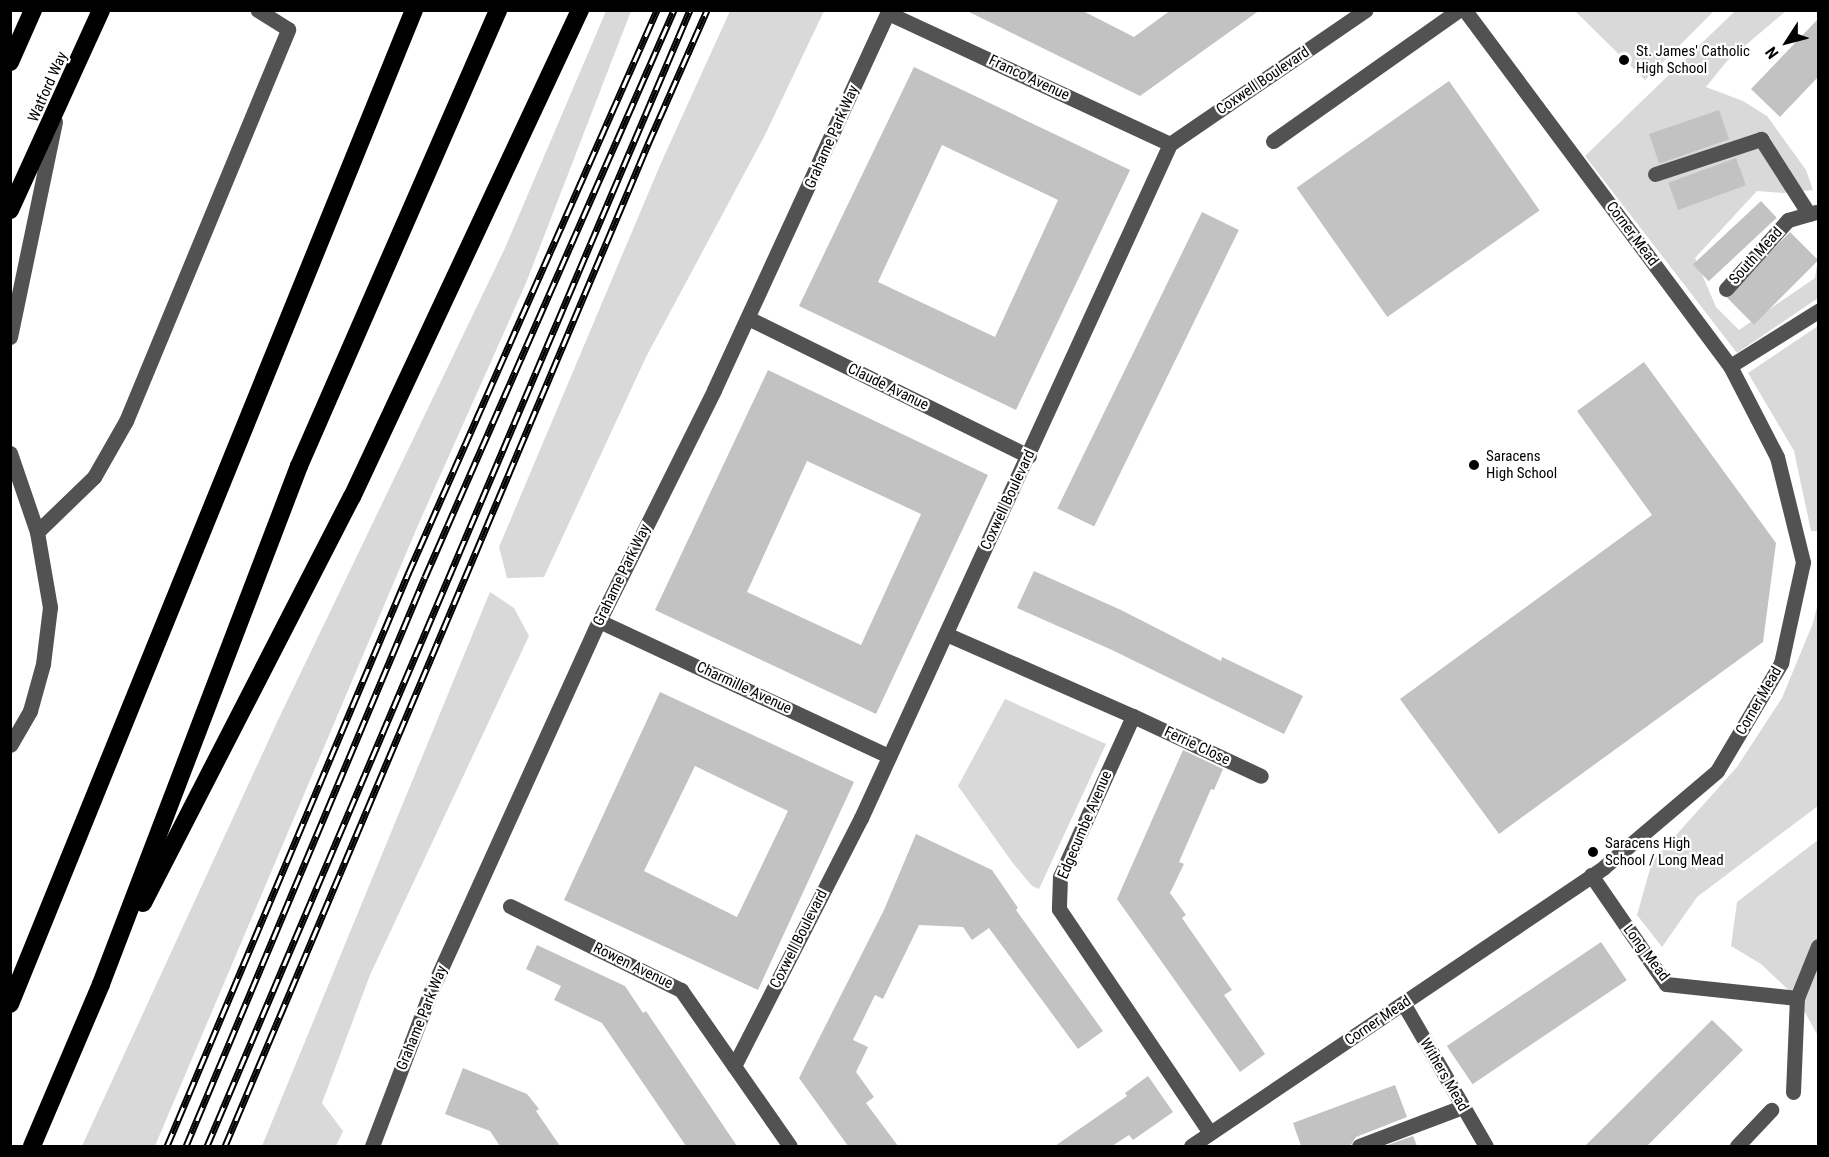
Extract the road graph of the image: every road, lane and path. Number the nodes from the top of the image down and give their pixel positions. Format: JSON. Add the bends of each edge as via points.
{"nodes":[{"id":1,"x":33,"y":10,"type":"edge"},
{"id":2,"x":101,"y":10,"type":"edge"},
{"id":3,"x":258,"y":10,"type":"edge"},
{"id":4,"x":414,"y":10,"type":"edge"},
{"id":5,"x":498,"y":10,"type":"edge"},
{"id":6,"x":580,"y":10,"type":"edge"},
{"id":7,"x":1366,"y":10,"type":"edge"},
{"id":8,"x":1459,"y":10,"type":"edge"},
{"id":9,"x":1465,"y":10,"type":"edge"},
{"id":10,"x":889,"y":12,"type":"edge"},
{"id":11,"x":10,"y":62,"type":"edge"},
{"id":12,"x":58,"y":110,"type":"junction"},
{"id":13,"x":1273,"y":141,"type":"dead end"},
{"id":14,"x":1170,"y":144,"type":"junction"},
{"id":15,"x":1655,"y":174,"type":"dead end"},
{"id":16,"x":10,"y":210,"type":"edge"},
{"id":17,"x":1814,"y":212,"type":"edge"},
{"id":18,"x":1726,"y":289,"type":"dead end"},
{"id":19,"x":1818,"y":311,"type":"edge"},
{"id":20,"x":748,"y":318,"type":"junction"},
{"id":21,"x":10,"y":337,"type":"edge"},
{"id":22,"x":1731,"y":366,"type":"junction"},
{"id":23,"x":10,"y":453,"type":"edge"},
{"id":24,"x":1029,"y":456,"type":"junction"},
{"id":25,"x":14,"y":474,"type":"edge"},
{"id":26,"x":38,"y":532,"type":"junction"},
{"id":27,"x":599,"y":621,"type":"junction"},
{"id":28,"x":946,"y":634,"type":"junction"},
{"id":29,"x":1133,"y":716,"type":"junction"},
{"id":30,"x":10,"y":745,"type":"edge"},
{"id":31,"x":889,"y":756,"type":"junction"},
{"id":32,"x":1261,"y":776,"type":"dead end"},
{"id":33,"x":1591,"y":875,"type":"junction"},
{"id":34,"x":510,"y":906,"type":"dead end"},
{"id":35,"x":1818,"y":946,"type":"edge"},
{"id":36,"x":101,"y":984,"type":"junction"},
{"id":37,"x":1797,"y":998,"type":"junction"},
{"id":38,"x":10,"y":1004,"type":"edge"},
{"id":39,"x":1403,"y":1004,"type":"junction"},
{"id":40,"x":734,"y":1066,"type":"junction"},
{"id":41,"x":1792,"y":1092,"type":"dead end"},
{"id":42,"x":1462,"y":1107,"type":"junction"},
{"id":43,"x":1771,"y":1110,"type":"dead end"},
{"id":44,"x":1210,"y":1133,"type":"junction"},
{"id":45,"x":32,"y":1146,"type":"edge"},
{"id":46,"x":372,"y":1146,"type":"edge"},
{"id":47,"x":790,"y":1146,"type":"edge"},
{"id":48,"x":1191,"y":1146,"type":"edge"},
{"id":49,"x":1359,"y":1146,"type":"edge"},
{"id":50,"x":1486,"y":1146,"type":"edge"},
{"id":51,"x":1737,"y":1146,"type":"edge"}],
"edges":[{"from":1,"to":11,"type":"highway"},
{"from":2,"to":12,"type":"highway","name":"Watford Way"},
{"from":3,"to":26,"type":"street","via":[[288,29],[126,421],[94,477]]},
{"from":4,"to":38,"type":"highway"},
{"from":5,"to":36,"type":"highway","via":[[299,466]]},
{"from":6,"to":36,"type":"highway","via":[[352,497]]},
{"from":7,"to":14,"type":"street","name":"Coxwell Boulevard"},
{"from":8,"to":13,"type":"street"},
{"from":9,"to":22,"type":"street","name":"Corner Mead"},
{"from":10,"to":14,"type":"street","name":"Franco Avenue"},
{"from":10,"to":20,"type":"street","name":"Grahame Park Way"},
{"from":12,"to":16,"type":"highway","name":"Watford Way"},
{"from":12,"to":21,"type":"street"},
{"from":14,"to":24,"type":"street","name":"Coxwell Boulevard"},
{"from":15,"to":17,"type":"street","via":[[1761,139]]},
{"from":17,"to":18,"type":"street","name":"South Mead","via":[[1788,220]]},
{"from":19,"to":22,"type":"street"},
{"from":20,"to":24,"type":"street","name":"Claude Avanue"},
{"from":20,"to":27,"type":"street","name":"Grahame Park Way"},
{"from":22,"to":33,"type":"street","name":"Corner Mead","via":[[1777,457],[1803,562],[1781,663],[1717,771]]},
{"from":23,"to":25,"type":"street"},
{"from":24,"to":28,"type":"street","name":"Coxwell Boulevard"},
{"from":25,"to":26,"type":"street"},
{"from":26,"to":30,"type":"street","via":[[50,607],[43,664],[30,711]]},
{"from":27,"to":31,"type":"street","name":"Charmille Avenue"},
{"from":27,"to":46,"type":"street","name":"Grahame Park Way","via":[[430,993]]},
{"from":28,"to":29,"type":"street"},
{"from":28,"to":31,"type":"street","name":"Coxwell Boulevard"},
{"from":29,"to":32,"type":"street","name":"Ferrie Close"},
{"from":29,"to":44,"type":"street","name":"Edgecumbe Avenue","via":[[1060,877],[1059,909]]},
{"from":31,"to":40,"type":"street","name":"Coxwell Boulevard"},
{"from":33,"to":37,"type":"street","name":"Long Mead","via":[[1666,984]]},
{"from":33,"to":39,"type":"street","name":"Corner Mead"},
{"from":34,"to":40,"type":"street","name":"Rowen Avenue","via":[[681,990]]},
{"from":35,"to":37,"type":"street"},
{"from":36,"to":45,"type":"highway"},
{"from":37,"to":41,"type":"street"},
{"from":39,"to":42,"type":"street","name":"Withers Mead"},
{"from":39,"to":44,"type":"street","name":"Corner Mead"},
{"from":40,"to":47,"type":"street","name":"Rowen Avenue"},
{"from":42,"to":49,"type":"street"},
{"from":42,"to":50,"type":"street","name":"Withers Mead"},
{"from":43,"to":51,"type":"street"},
{"from":44,"to":48,"type":"street","name":"Corner Mead"}]}
